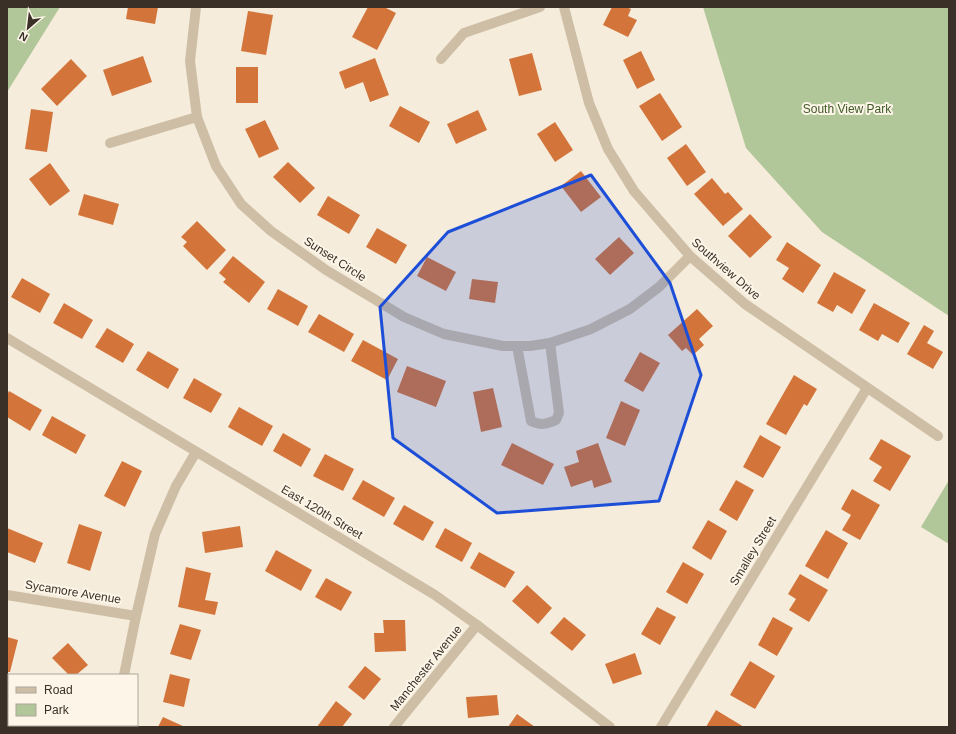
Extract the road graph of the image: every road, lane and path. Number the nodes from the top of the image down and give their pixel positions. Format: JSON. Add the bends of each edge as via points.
{"nodes":[{"id":1,"x":196,"y":7,"type":"edge"},
{"id":2,"x":540,"y":7,"type":"edge"},
{"id":3,"x":564,"y":7,"type":"edge"},
{"id":4,"x":441,"y":59,"type":"dead end"},
{"id":5,"x":197,"y":117,"type":"junction"},
{"id":6,"x":110,"y":143,"type":"dead end"},
{"id":7,"x":690,"y":256,"type":"junction"},
{"id":8,"x":7,"y":338,"type":"edge"},
{"id":9,"x":550,"y":343,"type":"junction"},
{"id":10,"x":517,"y":346,"type":"junction"},
{"id":11,"x":867,"y":388,"type":"junction"},
{"id":12,"x":938,"y":436,"type":"dead end"},
{"id":13,"x":196,"y":452,"type":"junction"},
{"id":14,"x":7,"y":595,"type":"edge"},
{"id":15,"x":136,"y":616,"type":"junction"},
{"id":16,"x":477,"y":625,"type":"junction"},
{"id":17,"x":124,"y":674,"type":"edge"},
{"id":18,"x":394,"y":727,"type":"edge"},
{"id":19,"x":610,"y":727,"type":"edge"},
{"id":20,"x":661,"y":727,"type":"edge"}],
"edges":[{"from":1,"to":5,"type":"street","name":"Sunset Circle","via":[[190,61]]},
{"from":2,"to":4,"type":"street","via":[[464,33]]},
{"from":3,"to":7,"type":"street","name":"Southview Drive","via":[[589,104],[608,149],[634,191]]},
{"from":5,"to":6,"type":"street"},
{"from":5,"to":10,"type":"street","name":"Sunset Circle","via":[[216,166],[241,204],[271,231],[326,270],[404,317],[444,334],[503,346]]},
{"from":7,"to":9,"type":"street","name":"Sunset Circle","via":[[659,287],[630,309],[591,329]]},
{"from":7,"to":11,"type":"street","name":"Southview Drive","via":[[745,304]]},
{"from":8,"to":13,"type":"street","name":"East 120th Street"},
{"from":9,"to":10,"type":"street","name":"Sunset Circle"},
{"from":9,"to":10,"type":"street","via":[[559,413],[556,420],[538,425],[531,421]]},
{"from":11,"to":12,"type":"street","name":"Southview Drive"},
{"from":11,"to":20,"type":"street","name":"Smalley Street"},
{"from":13,"to":15,"type":"street","name":"Sycamore Avenue","via":[[176,486],[155,534]]},
{"from":13,"to":16,"type":"street","name":"East 120th Street","via":[[435,595]]},
{"from":14,"to":15,"type":"street","name":"Sycamore Avenue"},
{"from":15,"to":17,"type":"street","name":"Sycamore Avenue"},
{"from":16,"to":18,"type":"street","name":"Manchester Avenue"},
{"from":16,"to":19,"type":"street","name":"East 120th Street"}]}
